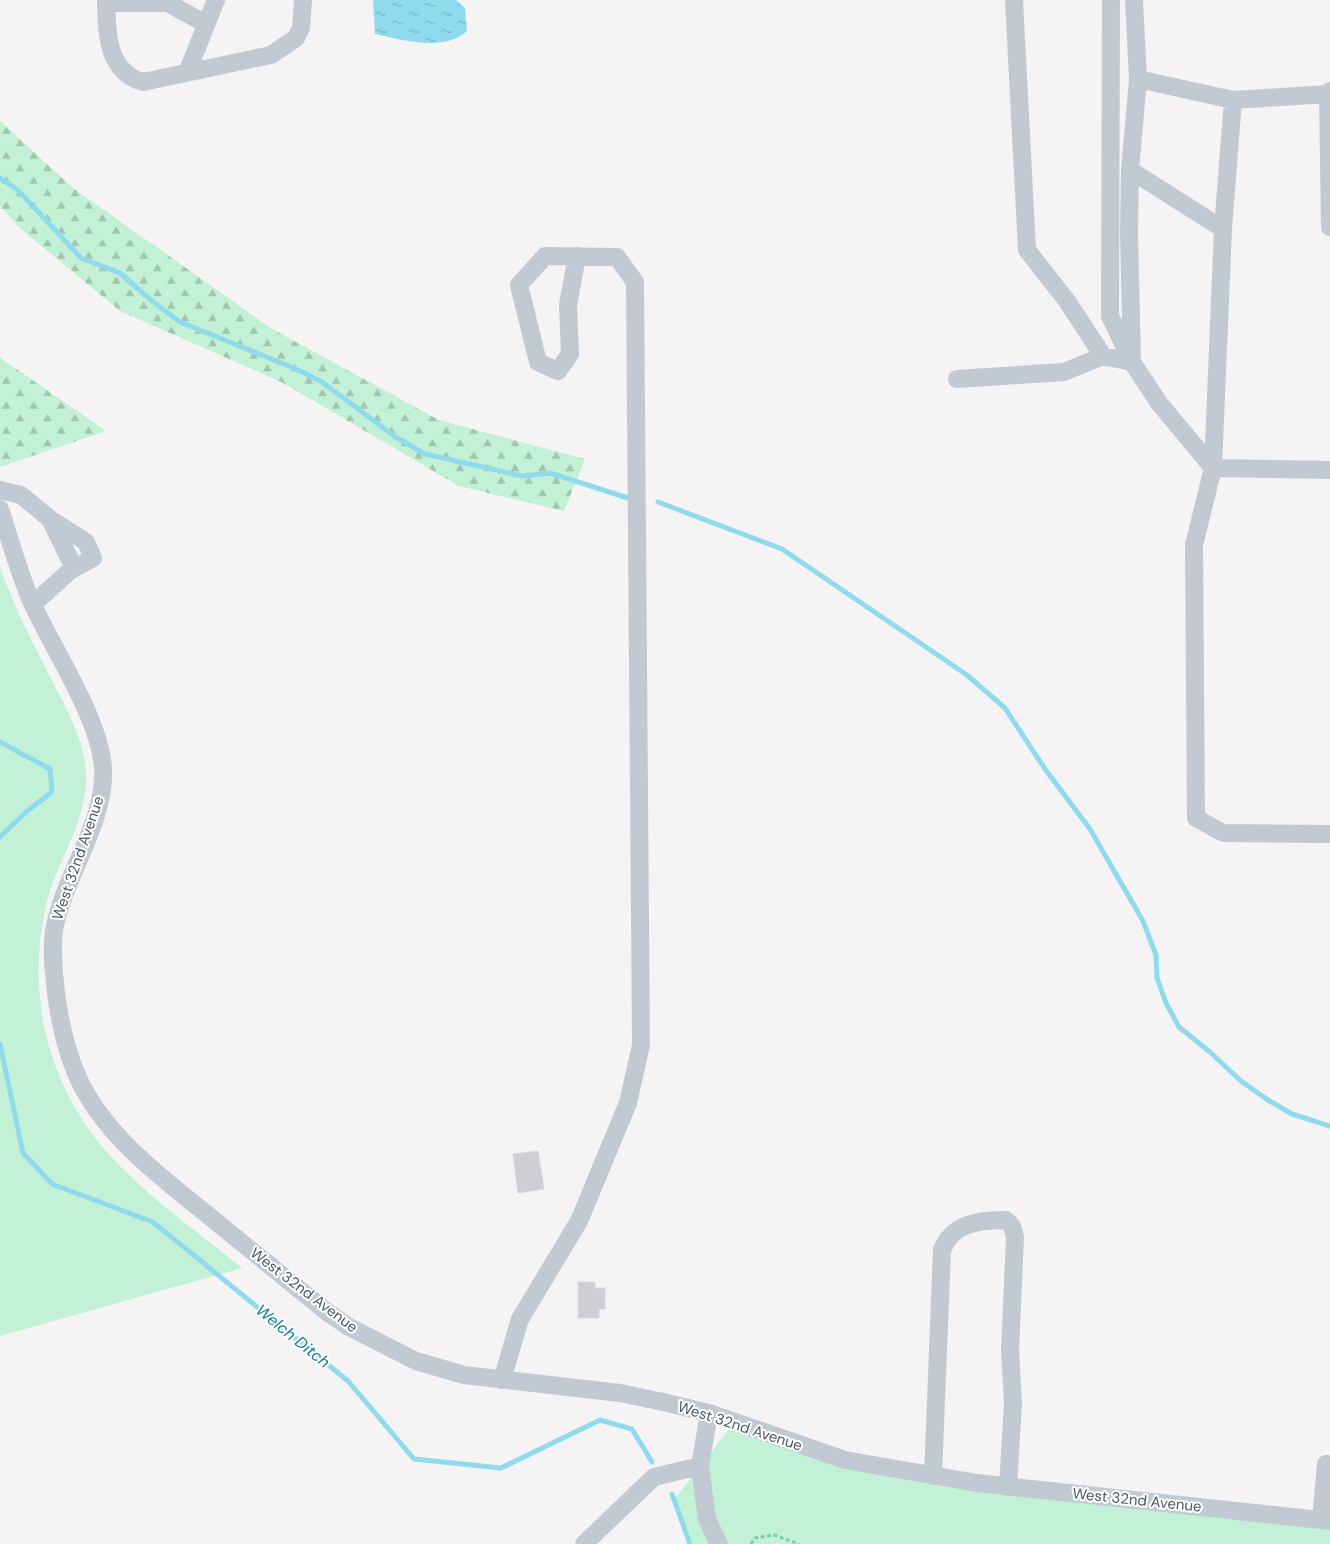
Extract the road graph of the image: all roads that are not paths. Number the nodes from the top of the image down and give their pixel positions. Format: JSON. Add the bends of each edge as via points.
{"nodes":[{"id":1,"x":216,"y":0,"type":"edge"},
{"id":2,"x":303,"y":0,"type":"edge"},
{"id":3,"x":1014,"y":0,"type":"edge"},
{"id":4,"x":1111,"y":0,"type":"edge"},
{"id":5,"x":1134,"y":0,"type":"edge"},
{"id":6,"x":106,"y":2,"type":"edge"},
{"id":7,"x":206,"y":24,"type":"junction"},
{"id":8,"x":187,"y":72,"type":"junction"},
{"id":9,"x":1138,"y":79,"type":"junction"},
{"id":10,"x":1329,"y":93,"type":"edge"},
{"id":11,"x":1234,"y":100,"type":"junction"},
{"id":12,"x":1130,"y":170,"type":"junction"},
{"id":13,"x":1330,"y":227,"type":"edge"},
{"id":14,"x":1223,"y":229,"type":"junction"},
{"id":15,"x":577,"y":256,"type":"junction"},
{"id":16,"x":1103,"y":356,"type":"junction"},
{"id":17,"x":1132,"y":362,"type":"junction"},
{"id":18,"x":957,"y":379,"type":"dead end"},
{"id":19,"x":1213,"y":468,"type":"junction"},
{"id":20,"x":1330,"y":470,"type":"edge"},
{"id":21,"x":0,"y":490,"type":"edge"},
{"id":22,"x":0,"y":508,"type":"edge"},
{"id":23,"x":33,"y":604,"type":"junction"},
{"id":24,"x":1330,"y":834,"type":"edge"},
{"id":25,"x":502,"y":1380,"type":"junction"},
{"id":26,"x":709,"y":1413,"type":"junction"},
{"id":27,"x":1326,"y":1464,"type":"dead end"},
{"id":28,"x":700,"y":1466,"type":"junction"},
{"id":29,"x":933,"y":1476,"type":"junction"},
{"id":30,"x":1008,"y":1487,"type":"junction"},
{"id":31,"x":1326,"y":1521,"type":"edge"},
{"id":32,"x":584,"y":1544,"type":"edge"},
{"id":33,"x":719,"y":1544,"type":"edge"}],
"edges":[{"from":1,"to":7,"type":"street"},
{"from":2,"to":8,"type":"street","via":[[301,28],[296,38],[286,46],[271,55]]},
{"from":3,"to":16,"type":"street","via":[[1027,250],[1067,301]]},
{"from":4,"to":17,"type":"street","via":[[1110,316]]},
{"from":5,"to":9,"type":"street"},
{"from":6,"to":7,"type":"street","via":[[168,3]]},
{"from":6,"to":8,"type":"street","via":[[109,41],[116,64],[131,78],[144,82]]},
{"from":7,"to":8,"type":"street"},
{"from":9,"to":11,"type":"street"},
{"from":9,"to":12,"type":"street"},
{"from":10,"to":11,"type":"street"},
{"from":10,"to":13,"type":"street"},
{"from":11,"to":14,"type":"street"},
{"from":12,"to":14,"type":"street"},
{"from":12,"to":17,"type":"street"},
{"from":14,"to":19,"type":"street"},
{"from":15,"to":15,"type":"street","via":[[568,305],[570,354],[558,372],[538,362],[519,285],[545,256]]},
{"from":15,"to":25,"type":"street","via":[[617,257],[635,282],[641,1045],[625,1112],[579,1222],[520,1319]]},
{"from":16,"to":17,"type":"street"},
{"from":16,"to":18,"type":"street","via":[[1064,372]]},
{"from":17,"to":19,"type":"street","via":[[1159,403]]},
{"from":19,"to":20,"type":"street"},
{"from":19,"to":24,"type":"street","via":[[1194,545],[1196,818],[1223,833]]},
{"from":21,"to":23,"type":"street","via":[[21,495],[50,519],[74,568]]},
{"from":22,"to":23,"type":"street","name":"West 32nd Avenue"},
{"from":23,"to":25,"type":"street","name":"West 32nd Avenue","via":[[87,713],[98,741],[103,768],[102,791],[95,818],[64,893],[54,934],[53,965],[59,1014],[81,1084],[120,1139],[156,1173],[327,1312],[364,1336],[416,1361],[464,1375]]},
{"from":25,"to":26,"type":"street","name":"West 32nd Avenue","via":[[620,1393]]},
{"from":26,"to":28,"type":"street"},
{"from":26,"to":29,"type":"street","name":"West 32nd Avenue","via":[[845,1460]]},
{"from":27,"to":31,"type":"street"},
{"from":28,"to":32,"type":"street","via":[[654,1476]]},
{"from":28,"to":33,"type":"street","via":[[707,1519]]},
{"from":29,"to":30,"type":"street","name":"West 32nd Avenue"},
{"from":29,"to":30,"type":"street","via":[[942,1250],[946,1237],[961,1227],[989,1220],[1006,1220],[1015,1237],[1011,1321],[1013,1403]]},
{"from":30,"to":31,"type":"street","name":"West 32nd Avenue"}]}
